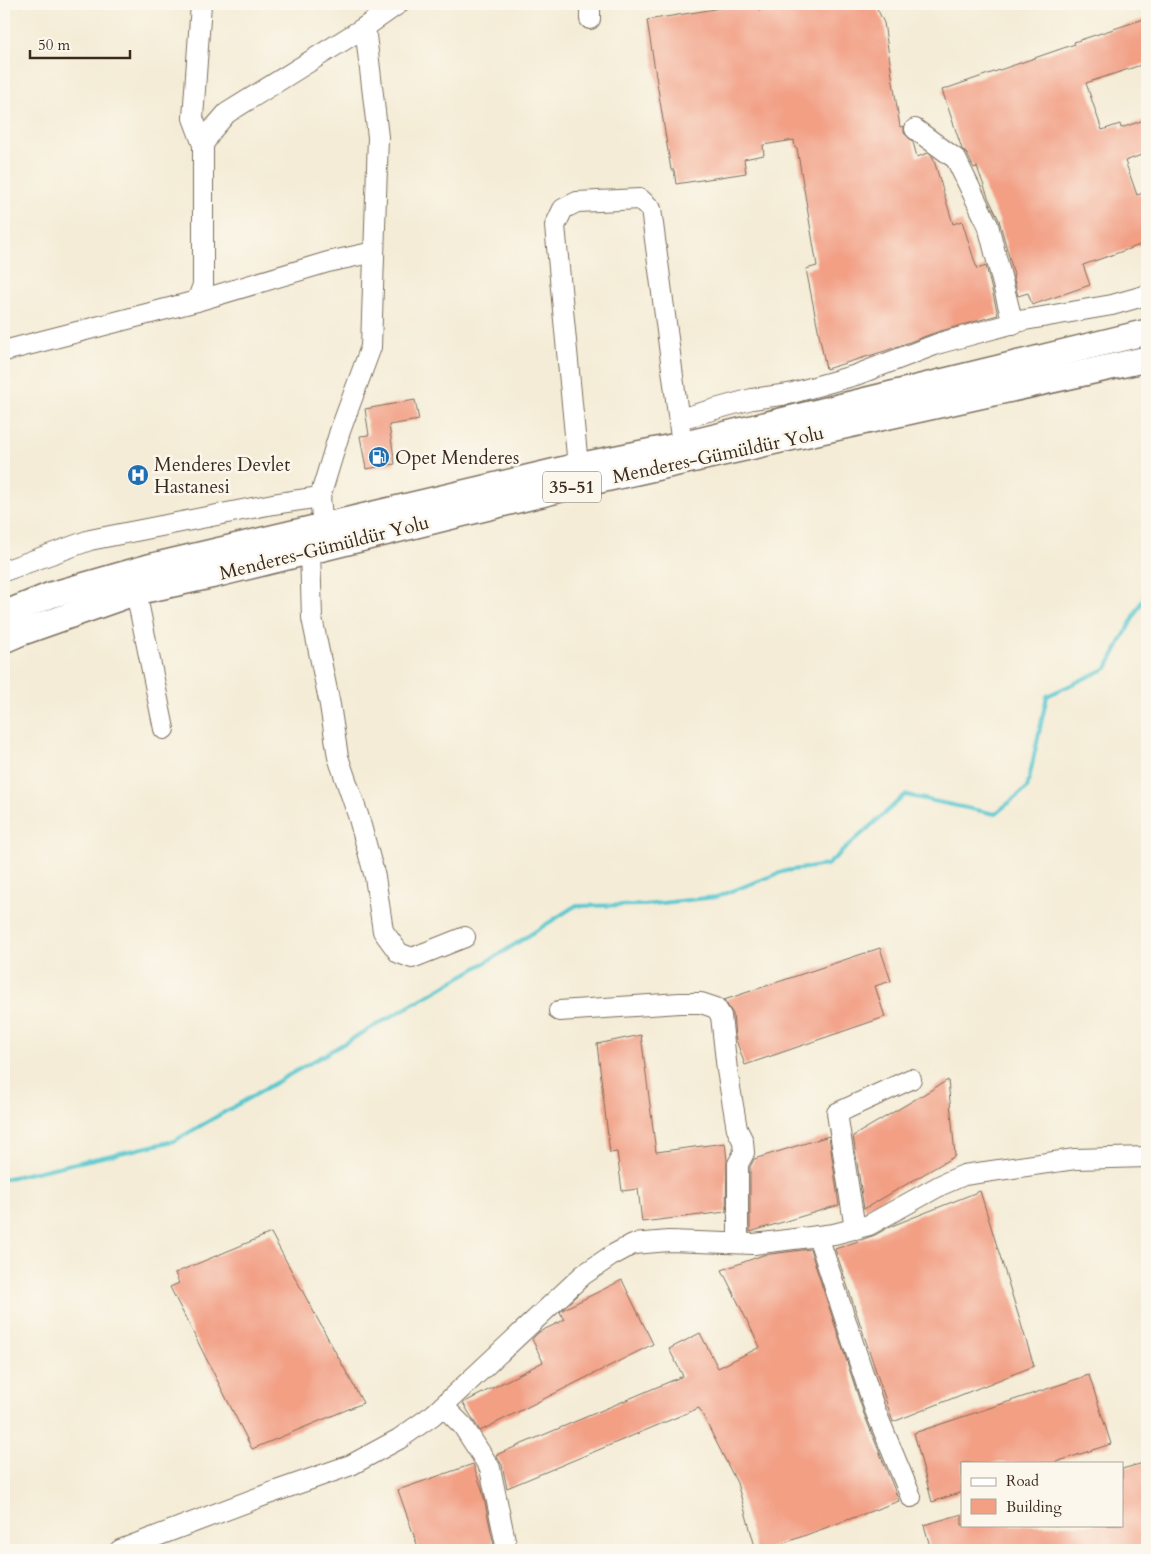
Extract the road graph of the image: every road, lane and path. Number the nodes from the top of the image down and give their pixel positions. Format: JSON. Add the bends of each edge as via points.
{"nodes":[{"id":1,"x":201,"y":4,"type":"edge"},
{"id":2,"x":398,"y":4,"type":"edge"},
{"id":3,"x":365,"y":28,"type":"junction"},
{"id":4,"x":914,"y":129,"type":"dead end"},
{"id":5,"x":203,"y":145,"type":"junction"},
{"id":6,"x":374,"y":252,"type":"junction"},
{"id":7,"x":1147,"y":295,"type":"edge"},
{"id":8,"x":198,"y":301,"type":"junction"},
{"id":9,"x":1013,"y":324,"type":"junction"},
{"id":10,"x":1147,"y":332,"type":"edge"},
{"id":11,"x":4,"y":351,"type":"edge"},
{"id":12,"x":1147,"y":359,"type":"edge"},
{"id":13,"x":679,"y":419,"type":"junction"},
{"id":14,"x":682,"y":445,"type":"junction"},
{"id":15,"x":578,"y":466,"type":"junction"},
{"id":16,"x":320,"y":497,"type":"junction"},
{"id":17,"x":323,"y":527,"type":"junction"},
{"id":18,"x":310,"y":550,"type":"junction"},
{"id":19,"x":4,"y":571,"type":"edge"},
{"id":20,"x":136,"y":592,"type":"junction"},
{"id":21,"x":4,"y":614,"type":"edge"},
{"id":22,"x":4,"y":640,"type":"edge"},
{"id":23,"x":164,"y":728,"type":"dead end"},
{"id":24,"x":465,"y":936,"type":"dead end"},
{"id":25,"x":559,"y":1011,"type":"dead end"},
{"id":26,"x":911,"y":1079,"type":"dead end"},
{"id":27,"x":1147,"y":1157,"type":"edge"},
{"id":28,"x":855,"y":1229,"type":"junction"},
{"id":29,"x":818,"y":1236,"type":"junction"},
{"id":30,"x":738,"y":1243,"type":"junction"},
{"id":31,"x":443,"y":1406,"type":"junction"},
{"id":32,"x":911,"y":1497,"type":"dead end"},
{"id":33,"x":120,"y":1550,"type":"edge"},
{"id":34,"x":507,"y":1550,"type":"edge"}],
"edges":[{"from":1,"to":5,"type":"street","via":[[192,118]]},
{"from":2,"to":3,"type":"street"},
{"from":3,"to":5,"type":"street","via":[[227,113]]},
{"from":3,"to":6,"type":"street","via":[[378,136]]},
{"from":4,"to":9,"type":"street","via":[[956,159],[988,225]]},
{"from":5,"to":8,"type":"street","via":[[203,285]]},
{"from":6,"to":8,"type":"street","via":[[328,262]]},
{"from":6,"to":16,"type":"street","via":[[371,347]]},
{"from":7,"to":9,"type":"street"},
{"from":8,"to":11,"type":"street"},
{"from":9,"to":13,"type":"street","via":[[940,343],[856,375]]},
{"from":10,"to":14,"type":"main road","name":"Menderes-Gümüldür Yolu","number":"35-51"},
{"from":12,"to":18,"type":"main road","name":"Menderes-Gümüldür Yolu","number":"35-51","via":[[582,484]]},
{"from":13,"to":14,"type":"street"},
{"from":13,"to":15,"type":"street","via":[[651,209],[640,199],[577,202],[563,209],[555,226]]},
{"from":14,"to":15,"type":"main road","name":"Menderes-Gümüldür Yolu","number":"35-51"},
{"from":15,"to":17,"type":"main road","name":"Menderes-Gümüldür Yolu","number":"35-51"},
{"from":16,"to":17,"type":"street"},
{"from":16,"to":19,"type":"street","via":[[90,540]]},
{"from":17,"to":21,"type":"main road","name":"Menderes-Gümüldür Yolu","number":"35-51","via":[[149,567],[51,595]]},
{"from":18,"to":20,"type":"main road","name":"Menderes-Gümüldür Yolu","number":"35-51"},
{"from":18,"to":24,"type":"street","via":[[312,618],[338,757],[375,877],[383,931],[399,953],[412,958]]},
{"from":20,"to":22,"type":"main road","name":"Menderes-Gümüldür Yolu","number":"35-51"},
{"from":20,"to":23,"type":"street"},
{"from":25,"to":30,"type":"street","via":[[680,1003],[716,1008],[721,1016],[737,1129],[743,1142],[744,1153],[738,1164]]},
{"from":26,"to":28,"type":"street","via":[[837,1113]]},
{"from":27,"to":28,"type":"street","via":[[1075,1159],[964,1175],[869,1225]]},
{"from":28,"to":29,"type":"street"},
{"from":29,"to":30,"type":"street"},
{"from":29,"to":32,"type":"street","via":[[875,1410]]},
{"from":30,"to":31,"type":"street","via":[[669,1240],[633,1244],[611,1256],[583,1274]]},
{"from":31,"to":33,"type":"street","via":[[399,1440],[351,1466]]},
{"from":31,"to":34,"type":"street","via":[[463,1426],[490,1468]]}]}
